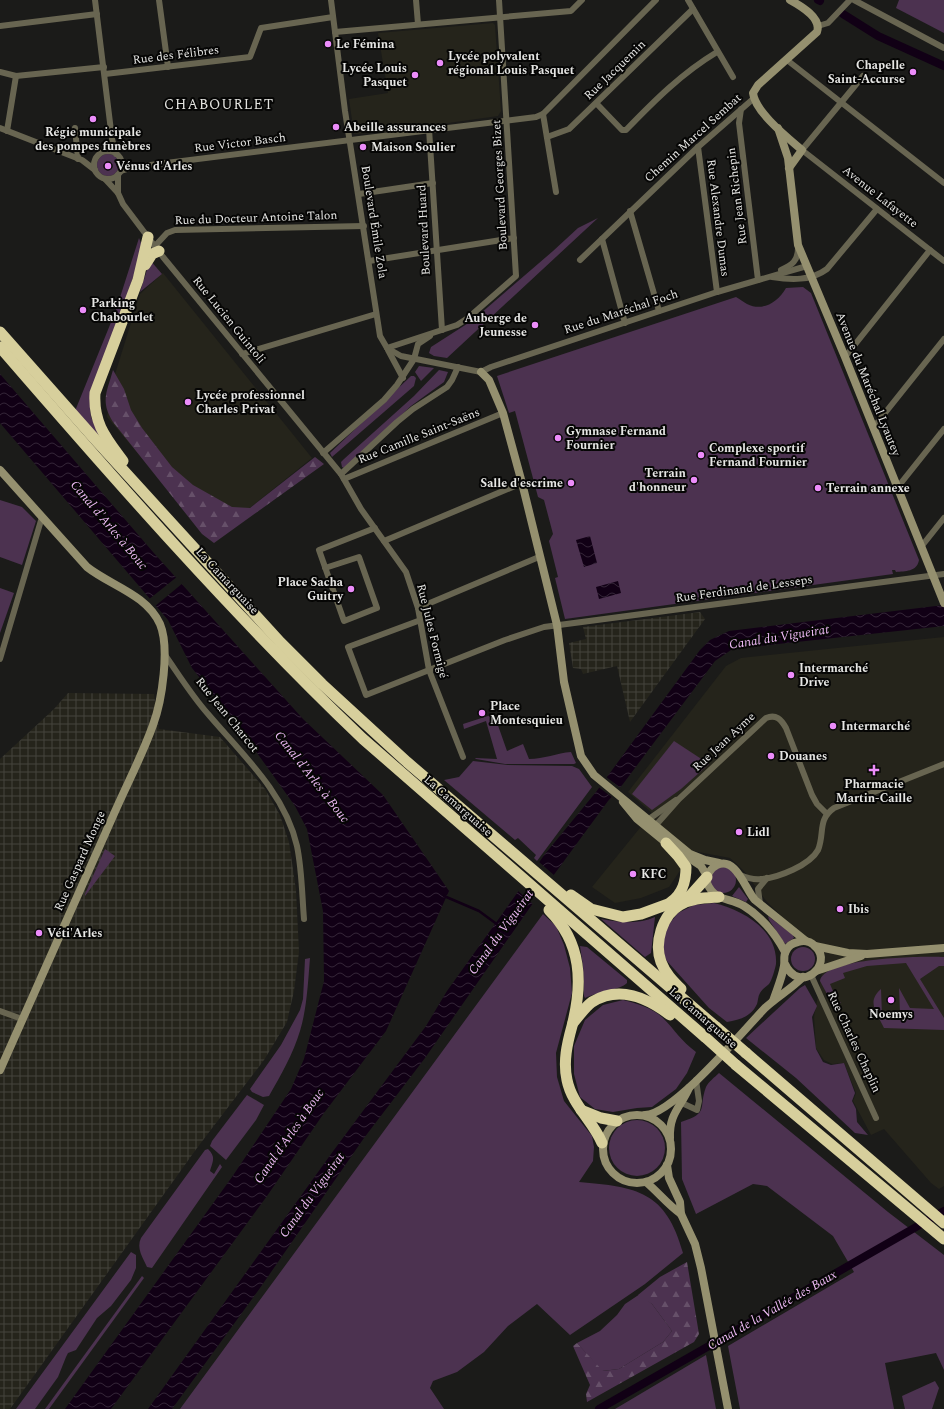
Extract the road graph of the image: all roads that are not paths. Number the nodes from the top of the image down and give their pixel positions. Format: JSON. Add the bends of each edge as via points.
{"nodes":[{"id":1,"x":95,"y":0,"type":"edge"},
{"id":2,"x":159,"y":0,"type":"edge"},
{"id":3,"x":331,"y":0,"type":"edge"},
{"id":4,"x":416,"y":0,"type":"edge"},
{"id":5,"x":499,"y":0,"type":"edge"},
{"id":6,"x":582,"y":0,"type":"edge"},
{"id":7,"x":656,"y":0,"type":"edge"},
{"id":8,"x":688,"y":0,"type":"edge"},
{"id":9,"x":790,"y":0,"type":"edge"},
{"id":10,"x":850,"y":0,"type":"edge"},
{"id":11,"x":854,"y":0,"type":"edge"},
{"id":12,"x":693,"y":9,"type":"junction"},
{"id":13,"x":97,"y":14,"type":"junction"},
{"id":14,"x":333,"y":17,"type":"junction"},
{"id":15,"x":500,"y":17,"type":"junction"},
{"id":16,"x":418,"y":24,"type":"junction"},
{"id":17,"x":0,"y":26,"type":"edge"},
{"id":18,"x":818,"y":26,"type":"junction"},
{"id":19,"x":334,"y":32,"type":"junction"},
{"id":20,"x":944,"y":48,"type":"edge"},
{"id":21,"x":717,"y":52,"type":"junction"},
{"id":22,"x":787,"y":60,"type":"junction"},
{"id":23,"x":104,"y":67,"type":"junction"},
{"id":24,"x":168,"y":67,"type":"junction"},
{"id":25,"x":0,"y":72,"type":"edge"},
{"id":26,"x":105,"y":74,"type":"junction"},
{"id":27,"x":16,"y":76,"type":"junction"},
{"id":28,"x":863,"y":76,"type":"dead end"},
{"id":29,"x":733,"y":77,"type":"dead end"},
{"id":30,"x":753,"y":100,"type":"junction"},
{"id":31,"x":842,"y":102,"type":"junction"},
{"id":32,"x":597,"y":104,"type":"junction"},
{"id":33,"x":741,"y":109,"type":"junction"},
{"id":34,"x":543,"y":114,"type":"junction"},
{"id":35,"x":507,"y":120,"type":"junction"},
{"id":36,"x":0,"y":128,"type":"edge"},
{"id":37,"x":74,"y":128,"type":"dead end"},
{"id":38,"x":778,"y":128,"type":"junction"},
{"id":39,"x":429,"y":129,"type":"junction"},
{"id":40,"x":7,"y":131,"type":"junction"},
{"id":41,"x":547,"y":137,"type":"junction"},
{"id":42,"x":112,"y":139,"type":"junction"},
{"id":43,"x":350,"y":140,"type":"junction"},
{"id":44,"x":698,"y":147,"type":"junction"},
{"id":45,"x":802,"y":150,"type":"junction"},
{"id":46,"x":108,"y":151,"type":"junction"},
{"id":47,"x":116,"y":154,"type":"junction"},
{"id":48,"x":96,"y":157,"type":"junction"},
{"id":49,"x":80,"y":159,"type":"junction"},
{"id":50,"x":122,"y":162,"type":"junction"},
{"id":51,"x":134,"y":167,"type":"junction"},
{"id":52,"x":789,"y":168,"type":"junction"},
{"id":53,"x":94,"y":170,"type":"junction"},
{"id":54,"x":120,"y":173,"type":"junction"},
{"id":55,"x":105,"y":179,"type":"junction"},
{"id":56,"x":433,"y":183,"type":"junction"},
{"id":57,"x":944,"y":183,"type":"edge"},
{"id":58,"x":556,"y":192,"type":"dead end"},
{"id":59,"x":118,"y":193,"type":"junction"},
{"id":60,"x":359,"y":194,"type":"junction"},
{"id":61,"x":877,"y":209,"type":"junction"},
{"id":62,"x":630,"y":211,"type":"junction"},
{"id":63,"x":364,"y":226,"type":"junction"},
{"id":64,"x":514,"y":238,"type":"junction"},
{"id":65,"x":602,"y":239,"type":"junction"},
{"id":66,"x":154,"y":245,"type":"junction"},
{"id":67,"x":798,"y":245,"type":"junction"},
{"id":68,"x":930,"y":250,"type":"junction"},
{"id":69,"x":436,"y":251,"type":"junction"},
{"id":70,"x":580,"y":260,"type":"dead end"},
{"id":71,"x":369,"y":261,"type":"junction"},
{"id":72,"x":944,"y":261,"type":"edge"},
{"id":73,"x":809,"y":271,"type":"junction"},
{"id":74,"x":772,"y":277,"type":"junction"},
{"id":75,"x":138,"y":280,"type":"junction"},
{"id":76,"x":758,"y":280,"type":"junction"},
{"id":77,"x":717,"y":292,"type":"junction"},
{"id":78,"x":659,"y":311,"type":"junction"},
{"id":79,"x":376,"y":314,"type":"junction"},
{"id":80,"x":625,"y":323,"type":"junction"},
{"id":81,"x":442,"y":330,"type":"junction"},
{"id":82,"x":0,"y":332,"type":"edge"},
{"id":83,"x":944,"y":339,"type":"edge"},
{"id":84,"x":0,"y":347,"type":"edge"},
{"id":85,"x":387,"y":348,"type":"junction"},
{"id":86,"x":242,"y":354,"type":"junction"},
{"id":87,"x":845,"y":357,"type":"junction"},
{"id":88,"x":414,"y":359,"type":"junction"},
{"id":89,"x":458,"y":367,"type":"junction"},
{"id":90,"x":481,"y":372,"type":"junction"},
{"id":91,"x":403,"y":378,"type":"junction"},
{"id":92,"x":503,"y":413,"type":"junction"},
{"id":93,"x":873,"y":428,"type":"junction"},
{"id":94,"x":944,"y":429,"type":"edge"},
{"id":95,"x":325,"y":455,"type":"junction"},
{"id":96,"x":0,"y":470,"type":"edge"},
{"id":97,"x":343,"y":476,"type":"junction"},
{"id":98,"x":522,"y":483,"type":"junction"},
{"id":99,"x":897,"y":488,"type":"junction"},
{"id":100,"x":42,"y":517,"type":"junction"},
{"id":101,"x":944,"y":518,"type":"edge"},
{"id":102,"x":375,"y":528,"type":"junction"},
{"id":103,"x":384,"y":541,"type":"junction"},
{"id":104,"x":189,"y":542,"type":"junction"},
{"id":105,"x":921,"y":546,"type":"junction"},
{"id":106,"x":539,"y":557,"type":"junction"},
{"id":107,"x":325,"y":568,"type":"junction"},
{"id":108,"x":944,"y":574,"type":"edge"},
{"id":109,"x":934,"y":576,"type":"junction"},
{"id":110,"x":943,"y":601,"type":"edge"},
{"id":111,"x":418,"y":608,"type":"junction"},
{"id":112,"x":418,"y":621,"type":"junction"},
{"id":113,"x":556,"y":625,"type":"junction"},
{"id":114,"x":165,"y":655,"type":"junction"},
{"id":115,"x":0,"y":659,"type":"edge"},
{"id":116,"x":429,"y":670,"type":"junction"},
{"id":117,"x":463,"y":757,"type":"dead end"},
{"id":118,"x":944,"y":764,"type":"edge"},
{"id":119,"x":620,"y":796,"type":"junction"},
{"id":120,"x":679,"y":799,"type":"junction"},
{"id":121,"x":826,"y":813,"type":"junction"},
{"id":122,"x":649,"y":819,"type":"junction"},
{"id":123,"x":656,"y":825,"type":"junction"},
{"id":124,"x":666,"y":843,"type":"junction"},
{"id":125,"x":719,"y":864,"type":"junction"},
{"id":126,"x":740,"y":875,"type":"junction"},
{"id":127,"x":707,"y":876,"type":"junction"},
{"id":128,"x":767,"y":878,"type":"junction"},
{"id":129,"x":556,"y":887,"type":"junction"},
{"id":130,"x":719,"y":898,"type":"junction"},
{"id":131,"x":545,"y":902,"type":"junction"},
{"id":132,"x":760,"y":904,"type":"junction"},
{"id":133,"x":663,"y":907,"type":"junction"},
{"id":134,"x":304,"y":919,"type":"dead end"},
{"id":135,"x":806,"y":941,"type":"junction"},
{"id":136,"x":815,"y":946,"type":"junction"},
{"id":137,"x":944,"y":948,"type":"edge"},
{"id":138,"x":785,"y":952,"type":"junction"},
{"id":139,"x":867,"y":954,"type":"junction"},
{"id":140,"x":784,"y":964,"type":"junction"},
{"id":141,"x":810,"y":975,"type":"junction"},
{"id":142,"x":772,"y":1001,"type":"junction"},
{"id":143,"x":0,"y":1011,"type":"edge"},
{"id":144,"x":22,"y":1019,"type":"junction"},
{"id":145,"x":572,"y":1025,"type":"junction"},
{"id":146,"x":716,"y":1027,"type":"junction"},
{"id":147,"x":704,"y":1037,"type":"junction"},
{"id":148,"x":0,"y":1070,"type":"edge"},
{"id":149,"x":696,"y":1080,"type":"junction"},
{"id":150,"x":689,"y":1088,"type":"junction"},
{"id":151,"x":682,"y":1103,"type":"junction"},
{"id":152,"x":581,"y":1110,"type":"junction"},
{"id":153,"x":642,"y":1115,"type":"junction"},
{"id":154,"x":876,"y":1118,"type":"dead end"},
{"id":155,"x":617,"y":1120,"type":"junction"},
{"id":156,"x":670,"y":1140,"type":"junction"},
{"id":157,"x":602,"y":1144,"type":"junction"},
{"id":158,"x":667,"y":1165,"type":"junction"},
{"id":159,"x":646,"y":1182,"type":"junction"},
{"id":160,"x":681,"y":1214,"type":"junction"},
{"id":161,"x":944,"y":1223,"type":"edge"},
{"id":162,"x":941,"y":1236,"type":"edge"},
{"id":163,"x":728,"y":1409,"type":"edge"}],
"edges":[{"from":1,"to":13,"type":"street"},
{"from":2,"to":24,"type":"street"},
{"from":3,"to":14,"type":"street","name":"Boulevard Émile Zola"},
{"from":4,"to":16,"type":"street"},
{"from":5,"to":15,"type":"street","name":"Boulevard Georges Bizet"},
{"from":6,"to":15,"type":"street","via":[[571,11]]},
{"from":7,"to":34,"type":"street"},
{"from":8,"to":12,"type":"street"},
{"from":9,"to":18,"type":"main road","via":[[816,20]]},
{"from":10,"to":18,"type":"street","name":"Chemin Marcel Sembat","via":[[828,23]]},
{"from":11,"to":20,"type":"street"},
{"from":12,"to":21,"type":"street"},
{"from":12,"to":32,"type":"street","name":"Rue Jacquemin"},
{"from":13,"to":17,"type":"street"},
{"from":13,"to":23,"type":"street"},
{"from":14,"to":19,"type":"street","name":"Boulevard Émile Zola"},
{"from":14,"to":24,"type":"street","name":"Rue des Félibres","via":[[261,28],[250,57]]},
{"from":15,"to":16,"type":"street"},
{"from":15,"to":35,"type":"street","name":"Boulevard Georges Bizet"},
{"from":16,"to":19,"type":"street"},
{"from":18,"to":22,"type":"main road","name":"Chemin Marcel Sembat","via":[[811,39]]},
{"from":19,"to":43,"type":"street","name":"Boulevard Émile Zola"},
{"from":21,"to":29,"type":"street"},
{"from":21,"to":32,"type":"street","via":[[665,90],[626,130],[622,130]]},
{"from":22,"to":30,"type":"main road","name":"Chemin Marcel Sembat","via":[[754,89]]},
{"from":22,"to":31,"type":"street"},
{"from":23,"to":26,"type":"street"},
{"from":23,"to":27,"type":"street"},
{"from":24,"to":26,"type":"street","name":"Rue des Félibres"},
{"from":25,"to":27,"type":"street"},
{"from":26,"to":42,"type":"street"},
{"from":27,"to":40,"type":"street"},
{"from":28,"to":31,"type":"street"},
{"from":30,"to":33,"type":"street","name":"Chemin Marcel Sembat"},
{"from":30,"to":38,"type":"main road"},
{"from":31,"to":45,"type":"street"},
{"from":31,"to":57,"type":"street"},
{"from":32,"to":41,"type":"street","name":"Rue Jacquemin","via":[[566,132]]},
{"from":33,"to":44,"type":"street","name":"Chemin Marcel Sembat"},
{"from":33,"to":76,"type":"street","name":"Rue Jean Richepin","via":[[740,123]]},
{"from":34,"to":35,"type":"street","name":"Rue Victor Basch"},
{"from":34,"to":41,"type":"street"},
{"from":35,"to":39,"type":"street","name":"Rue Victor Basch"},
{"from":35,"to":64,"type":"street","name":"Boulevard Georges Bizet"},
{"from":36,"to":40,"type":"street"},
{"from":37,"to":49,"type":"street"},
{"from":38,"to":45,"type":"main road"},
{"from":38,"to":52,"type":"main road","name":"Avenue du Maréchal Lyautey"},
{"from":39,"to":43,"type":"street","name":"Rue Victor Basch"},
{"from":39,"to":56,"type":"street","name":"Boulevard Huard"},
{"from":40,"to":49,"type":"street"},
{"from":41,"to":58,"type":"street"},
{"from":42,"to":46,"type":"street"},
{"from":42,"to":47,"type":"street"},
{"from":43,"to":51,"type":"street","name":"Rue Victor Basch"},
{"from":43,"to":60,"type":"street","name":"Boulevard Émile Zola"},
{"from":44,"to":62,"type":"street","name":"Chemin Marcel Sembat"},
{"from":44,"to":77,"type":"street","name":"Rue Alexandre Dumas"},
{"from":45,"to":52,"type":"main road"},
{"from":45,"to":61,"type":"street","name":"Avenue Lafayette"},
{"from":46,"to":47,"type":"street"},
{"from":46,"to":48,"type":"street"},
{"from":47,"to":50,"type":"street"},
{"from":48,"to":49,"type":"street"},
{"from":48,"to":53,"type":"street"},
{"from":49,"to":53,"type":"street"},
{"from":50,"to":51,"type":"street","name":"Rue Victor Basch"},
{"from":50,"to":54,"type":"street"},
{"from":51,"to":54,"type":"street","name":"Rue Victor Basch"},
{"from":52,"to":67,"type":"main road","name":"Avenue du Maréchal Lyautey"},
{"from":53,"to":55,"type":"street"},
{"from":54,"to":55,"type":"street","via":[[110,180]]},
{"from":54,"to":59,"type":"street","name":"Rue Lucien Guintoli"},
{"from":55,"to":59,"type":"street","name":"Rue Lucien Guintoli"},
{"from":56,"to":60,"type":"street"},
{"from":56,"to":69,"type":"street","name":"Boulevard Huard"},
{"from":59,"to":66,"type":"street","name":"Rue Lucien Guintoli","via":[[123,204]]},
{"from":60,"to":63,"type":"street","name":"Boulevard Émile Zola"},
{"from":61,"to":68,"type":"street","name":"Avenue Lafayette"},
{"from":61,"to":73,"type":"street","via":[[827,269]]},
{"from":62,"to":65,"type":"street","name":"Chemin Marcel Sembat"},
{"from":62,"to":78,"type":"street"},
{"from":63,"to":66,"type":"street","name":"Rue du Docteur Antoine Talon","via":[[175,230],[167,233]]},
{"from":63,"to":71,"type":"street","name":"Boulevard Émile Zola"},
{"from":64,"to":69,"type":"street"},
{"from":64,"to":81,"type":"street","name":"Boulevard Georges Bizet","via":[[516,276],[468,318]]},
{"from":65,"to":70,"type":"street","name":"Chemin Marcel Sembat"},
{"from":65,"to":80,"type":"street"},
{"from":66,"to":75,"type":"highway"},
{"from":66,"to":75,"type":"highway"},
{"from":66,"to":86,"type":"street","name":"Rue Lucien Guintoli"},
{"from":67,"to":73,"type":"main road","name":"Avenue du Maréchal Lyautey"},
{"from":67,"to":74,"type":"street","name":"Rue du Maréchal Foch","via":[[797,258],[794,262]]},
{"from":68,"to":72,"type":"street","name":"Avenue Lafayette"},
{"from":68,"to":87,"type":"street"},
{"from":69,"to":71,"type":"street"},
{"from":69,"to":81,"type":"street","name":"Boulevard Huard"},
{"from":71,"to":79,"type":"street","name":"Boulevard Émile Zola"},
{"from":73,"to":74,"type":"street","name":"Rue du Maréchal Foch"},
{"from":73,"to":74,"type":"street","name":"Rue du Maréchal Foch"},
{"from":73,"to":87,"type":"main road","name":"Avenue du Maréchal Lyautey"},
{"from":74,"to":76,"type":"street","name":"Rue du Maréchal Foch"},
{"from":75,"to":104,"type":"highway","via":[[97,385],[94,408],[103,433],[126,466]]},
{"from":76,"to":77,"type":"street","name":"Rue du Maréchal Foch"},
{"from":77,"to":78,"type":"street","name":"Rue du Maréchal Foch"},
{"from":78,"to":80,"type":"street","name":"Rue du Maréchal Foch"},
{"from":79,"to":85,"type":"street","name":"Boulevard Émile Zola","via":[[382,341]]},
{"from":79,"to":86,"type":"street"},
{"from":80,"to":90,"type":"street","name":"Rue du Maréchal Foch"},
{"from":81,"to":85,"type":"street","name":"Boulevard Georges Bizet"},
{"from":81,"to":88,"type":"street","name":"Boulevard Georges Bizet","via":[[420,342]]},
{"from":82,"to":104,"type":"highway","name":"La Camarguaise"},
{"from":83,"to":93,"type":"street"},
{"from":84,"to":131,"type":"highway","name":"La Camarguaise","via":[[75,434],[295,673],[363,739]]},
{"from":85,"to":88,"type":"street","via":[[401,356]]},
{"from":85,"to":91,"type":"street","name":"Boulevard Émile Zola"},
{"from":86,"to":95,"type":"street","name":"Rue Lucien Guintoli"},
{"from":87,"to":93,"type":"main road","name":"Avenue du Maréchal Lyautey"},
{"from":88,"to":89,"type":"street"},
{"from":88,"to":91,"type":"street","name":"Boulevard Georges Bizet"},
{"from":89,"to":90,"type":"street"},
{"from":89,"to":97,"type":"street","via":[[447,387],[397,422]]},
{"from":90,"to":92,"type":"main road","via":[[489,380]]},
{"from":91,"to":95,"type":"street","name":"Boulevard Georges Bizet","via":[[384,400]]},
{"from":92,"to":97,"type":"street","name":"Rue Camille Saint-Saëns"},
{"from":92,"to":98,"type":"main road"},
{"from":93,"to":99,"type":"main road","name":"Avenue du Maréchal Lyautey"},
{"from":94,"to":99,"type":"street"},
{"from":95,"to":97,"type":"street","name":"Rue Jules Formigé"},
{"from":96,"to":100,"type":"main road"},
{"from":97,"to":102,"type":"street","name":"Rue Jules Formigé"},
{"from":98,"to":103,"type":"street"},
{"from":98,"to":106,"type":"main road"},
{"from":99,"to":105,"type":"main road","name":"Avenue du Maréchal Lyautey"},
{"from":100,"to":114,"type":"main road","via":[[87,567],[144,602],[160,624]]},
{"from":100,"to":115,"type":"street"},
{"from":101,"to":105,"type":"street"},
{"from":102,"to":103,"type":"street","name":"Rue Jules Formigé"},
{"from":102,"to":107,"type":"street","via":[[319,550]]},
{"from":103,"to":111,"type":"street","name":"Rue Jules Formigé","via":[[406,572]]},
{"from":104,"to":129,"type":"highway","name":"La Camarguaise","via":[[322,684],[470,816]]},
{"from":105,"to":109,"type":"main road","name":"Avenue du Maréchal Lyautey"},
{"from":106,"to":111,"type":"street"},
{"from":106,"to":113,"type":"main road"},
{"from":107,"to":107,"type":"street","via":[[359,557],[377,608],[344,621]]},
{"from":108,"to":109,"type":"street","name":"Rue Ferdinand de Lesseps"},
{"from":109,"to":110,"type":"main road","name":"Avenue du Maréchal Lyautey"},
{"from":109,"to":113,"type":"street","name":"Rue Ferdinand de Lesseps"},
{"from":111,"to":112,"type":"street","name":"Rue Jules Formigé"},
{"from":112,"to":116,"type":"street","name":"Rue Jules Formigé"},
{"from":112,"to":116,"type":"street","name":"Rue Ferdinand de Lesseps","via":[[348,647],[366,695]]},
{"from":113,"to":116,"type":"street","name":"Rue Ferdinand de Lesseps","via":[[505,640]]},
{"from":113,"to":119,"type":"main road","via":[[564,682],[581,756],[598,779]]},
{"from":114,"to":134,"type":"street","name":"Rue Jean Charcot","via":[[207,713],[274,792],[292,829],[297,846]]},
{"from":114,"to":144,"type":"main road","name":"Rue Gaspard Monge","via":[[154,724]]},
{"from":116,"to":117,"type":"street","name":"Rue Jules Formigé"},
{"from":118,"to":121,"type":"street"},
{"from":119,"to":122,"type":"main road"},
{"from":119,"to":124,"type":"main road","via":[[637,819]]},
{"from":120,"to":121,"type":"street","name":"Rue Jean Ayme","via":[[766,718],[775,716],[786,728],[812,795]]},
{"from":120,"to":122,"type":"street","name":"Rue Jean Ayme"},
{"from":120,"to":123,"type":"street","name":"Rue Jean Ayme"},
{"from":121,"to":128,"type":"street","via":[[818,850],[812,858],[803,865]]},
{"from":122,"to":123,"type":"main road"},
{"from":123,"to":125,"type":"main road","via":[[690,854]]},
{"from":124,"to":127,"type":"main road","via":[[701,866]]},
{"from":124,"to":133,"type":"highway","via":[[684,862],[686,878],[679,895]]},
{"from":125,"to":126,"type":"main road","via":[[730,865]]},
{"from":125,"to":127,"type":"main road","via":[[714,866]]},
{"from":126,"to":128,"type":"street","via":[[751,879]]},
{"from":126,"to":132,"type":"main road","via":[[748,893]]},
{"from":127,"to":130,"type":"main road","via":[[710,890]]},
{"from":127,"to":133,"type":"highway","via":[[690,896]]},
{"from":128,"to":132,"type":"street","via":[[758,889]]},
{"from":129,"to":133,"type":"highway","via":[[590,909],[605,914],[623,917]]},
{"from":129,"to":146,"type":"highway","name":"La Camarguaise"},
{"from":130,"to":138,"type":"main road","via":[[740,904],[756,915],[774,931]]},
{"from":130,"to":146,"type":"highway","via":[[692,900],[679,906],[663,924],[659,945],[660,961],[666,972],[673,982],[704,1010]]},
{"from":131,"to":145,"type":"highway","via":[[560,922],[577,957],[579,990]]},
{"from":131,"to":147,"type":"highway","name":"La Camarguaise"},
{"from":132,"to":135,"type":"main road"},
{"from":135,"to":136,"type":"main road"},
{"from":135,"to":138,"type":"main road","via":[[794,943]]},
{"from":136,"to":139,"type":"main road"},
{"from":136,"to":141,"type":"main road","via":[[820,955],[819,966]]},
{"from":137,"to":139,"type":"main road"},
{"from":138,"to":140,"type":"main road"},
{"from":139,"to":141,"type":"main road"},
{"from":140,"to":141,"type":"main road","via":[[792,974]]},
{"from":140,"to":142,"type":"main road"},
{"from":141,"to":142,"type":"main road"},
{"from":141,"to":154,"type":"street","name":"Rue Charles Chaplin"},
{"from":142,"to":149,"type":"main road"},
{"from":143,"to":144,"type":"street"},
{"from":144,"to":148,"type":"main road","name":"Rue Gaspard Monge"},
{"from":145,"to":147,"type":"highway","via":[[592,1002],[614,994],[630,995],[646,999]]},
{"from":145,"to":152,"type":"highway","via":[[566,1048],[566,1068],[570,1092]]},
{"from":146,"to":161,"type":"highway","name":"La Camarguaise","bridge":true},
{"from":147,"to":162,"type":"highway","name":"La Camarguaise","bridge":true},
{"from":149,"to":150,"type":"main road"},
{"from":149,"to":151,"type":"street","via":[[699,1101],[697,1110]]},
{"from":150,"to":151,"type":"main road"},
{"from":150,"to":153,"type":"main road","via":[[658,1112]]},
{"from":151,"to":156,"type":"main road","via":[[672,1116]]},
{"from":152,"to":155,"type":"highway","via":[[602,1118]]},
{"from":152,"to":157,"type":"highway"},
{"from":153,"to":155,"type":"main road"},
{"from":153,"to":156,"type":"main road","via":[[660,1124]]},
{"from":155,"to":157,"type":"main road","via":[[610,1127]]},
{"from":156,"to":158,"type":"main road","via":[[671,1149]]},
{"from":157,"to":159,"type":"main road","via":[[602,1155],[613,1175],[634,1184]]},
{"from":158,"to":159,"type":"main road","via":[[658,1176]]},
{"from":158,"to":160,"type":"main road","via":[[672,1187],[680,1202]]},
{"from":159,"to":160,"type":"main road","via":[[670,1207]]},
{"from":160,"to":163,"type":"main road","via":[[695,1244]]}]}
